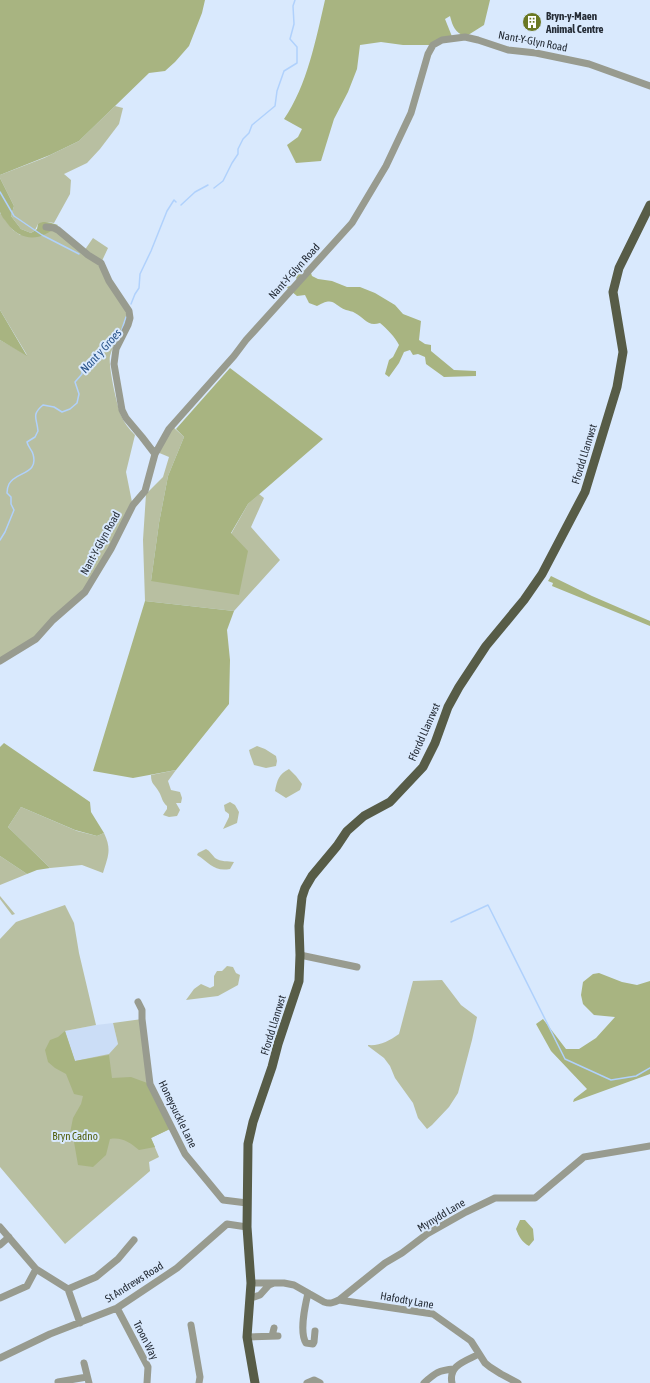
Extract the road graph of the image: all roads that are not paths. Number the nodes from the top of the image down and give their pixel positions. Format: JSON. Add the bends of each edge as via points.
{"nodes":[{"id":1,"x":650,"y":86,"type":"edge"},
{"id":2,"x":650,"y":204,"type":"edge"},
{"id":3,"x":46,"y":226,"type":"dead end"},
{"id":4,"x":155,"y":454,"type":"junction"},
{"id":5,"x":0,"y":661,"type":"edge"},
{"id":6,"x":300,"y":955,"type":"junction"},
{"id":7,"x":357,"y":967,"type":"dead end"},
{"id":8,"x":138,"y":1002,"type":"dead end"},
{"id":9,"x":650,"y":1146,"type":"edge"},
{"id":10,"x":247,"y":1202,"type":"junction"},
{"id":11,"x":0,"y":1227,"type":"edge"},
{"id":12,"x":247,"y":1227,"type":"junction"},
{"id":13,"x":9,"y":1237,"type":"junction"},
{"id":14,"x":134,"y":1240,"type":"dead end"},
{"id":15,"x":0,"y":1245,"type":"edge"},
{"id":16,"x":36,"y":1269,"type":"junction"},
{"id":17,"x":252,"y":1283,"type":"junction"},
{"id":18,"x":274,"y":1283,"type":"junction"},
{"id":19,"x":68,"y":1289,"type":"junction"},
{"id":20,"x":308,"y":1293,"type":"junction"},
{"id":21,"x":0,"y":1298,"type":"edge"},
{"id":22,"x":250,"y":1298,"type":"junction"},
{"id":23,"x":338,"y":1300,"type":"junction"},
{"id":24,"x":117,"y":1308,"type":"junction"},
{"id":25,"x":80,"y":1323,"type":"junction"},
{"id":26,"x":191,"y":1325,"type":"dead end"},
{"id":27,"x":274,"y":1328,"type":"dead end"},
{"id":28,"x":315,"y":1331,"type":"dead end"},
{"id":29,"x":247,"y":1337,"type":"junction"},
{"id":30,"x":479,"y":1354,"type":"junction"},
{"id":31,"x":0,"y":1358,"type":"edge"},
{"id":32,"x":84,"y":1363,"type":"dead end"},
{"id":33,"x":454,"y":1369,"type":"junction"},
{"id":34,"x":88,"y":1380,"type":"edge"},
{"id":35,"x":58,"y":1382,"type":"dead end"},
{"id":36,"x":147,"y":1383,"type":"edge"},
{"id":37,"x":199,"y":1383,"type":"edge"},
{"id":38,"x":255,"y":1383,"type":"edge"},
{"id":39,"x":307,"y":1383,"type":"edge"},
{"id":40,"x":320,"y":1383,"type":"edge"},
{"id":41,"x":424,"y":1383,"type":"edge"},
{"id":42,"x":452,"y":1383,"type":"edge"},
{"id":43,"x":518,"y":1383,"type":"edge"}],
"edges":[{"from":1,"to":4,"type":"street","name":"Nant-Y-Glyn Road","via":[[589,64],[508,50],[465,37],[442,40],[433,45],[411,113],[386,166],[352,223],[169,429]]},
{"from":2,"to":6,"type":"main road","name":"Ffordd Llanrwst","via":[[619,268],[613,292],[623,352],[617,387],[585,492],[542,574],[486,646],[459,688],[448,707],[423,767],[390,802],[354,824],[312,876],[302,897],[298,926]]},
{"from":3,"to":4,"type":"street","via":[[58,230],[101,263],[109,281],[129,311],[130,318],[116,349],[114,364],[122,410]]},
{"from":4,"to":5,"type":"street","name":"Nant-Y-Glyn Road","via":[[145,491],[133,505],[111,550],[85,592],[36,639]]},
{"from":6,"to":7,"type":"street"},
{"from":6,"to":10,"type":"main road","name":"Ffordd Llanrwst","via":[[299,980],[249,1136]]},
{"from":8,"to":10,"type":"street","name":"Honeysuckle Lane","via":[[142,1010],[150,1084],[185,1154],[223,1200]]},
{"from":9,"to":23,"type":"street","name":"Mynydd Lane","via":[[584,1157],[535,1198],[495,1198],[466,1212],[427,1234]]},
{"from":10,"to":12,"type":"main road","name":"Ffordd Llanrwst"},
{"from":11,"to":13,"type":"street"},
{"from":12,"to":17,"type":"main road","name":"Ffordd Llanrwst"},
{"from":12,"to":24,"type":"street","name":"St Andrews Road","via":[[227,1224],[177,1268]]},
{"from":13,"to":15,"type":"street"},
{"from":13,"to":16,"type":"street"},
{"from":14,"to":19,"type":"street","via":[[118,1259],[96,1277]]},
{"from":16,"to":19,"type":"street"},
{"from":16,"to":21,"type":"street","via":[[27,1286]]},
{"from":17,"to":18,"type":"street"},
{"from":17,"to":22,"type":"main road","name":"Ffordd Llanrwst"},
{"from":18,"to":20,"type":"street","via":[[294,1285]]},
{"from":18,"to":22,"type":"street","via":[[260,1295]]},
{"from":19,"to":25,"type":"street"},
{"from":20,"to":23,"type":"street","via":[[329,1304]]},
{"from":20,"to":28,"type":"street","via":[[303,1324],[306,1343],[314,1342]]},
{"from":22,"to":29,"type":"main road","name":"Ffordd Llanrwst"},
{"from":23,"to":30,"type":"street","name":"Hafodty Lane","via":[[433,1314],[471,1342]]},
{"from":24,"to":25,"type":"street","name":"St Andrews Road"},
{"from":24,"to":36,"type":"street","name":"Troon Way","via":[[148,1367]]},
{"from":25,"to":31,"type":"street","name":"St Andrews Road"},
{"from":26,"to":37,"type":"street"},
{"from":27,"to":29,"type":"street","via":[[275,1336]]},
{"from":29,"to":38,"type":"main road","name":"Ffordd Llanrwst"},
{"from":30,"to":33,"type":"street"},
{"from":30,"to":43,"type":"street","name":"Hafodty Lane","via":[[490,1367]]},
{"from":32,"to":34,"type":"street"},
{"from":33,"to":41,"type":"street","via":[[438,1372]]},
{"from":33,"to":42,"type":"street","via":[[451,1375]]},
{"from":34,"to":35,"type":"street"},
{"from":39,"to":40,"type":"street","via":[[314,1380]]}]}
